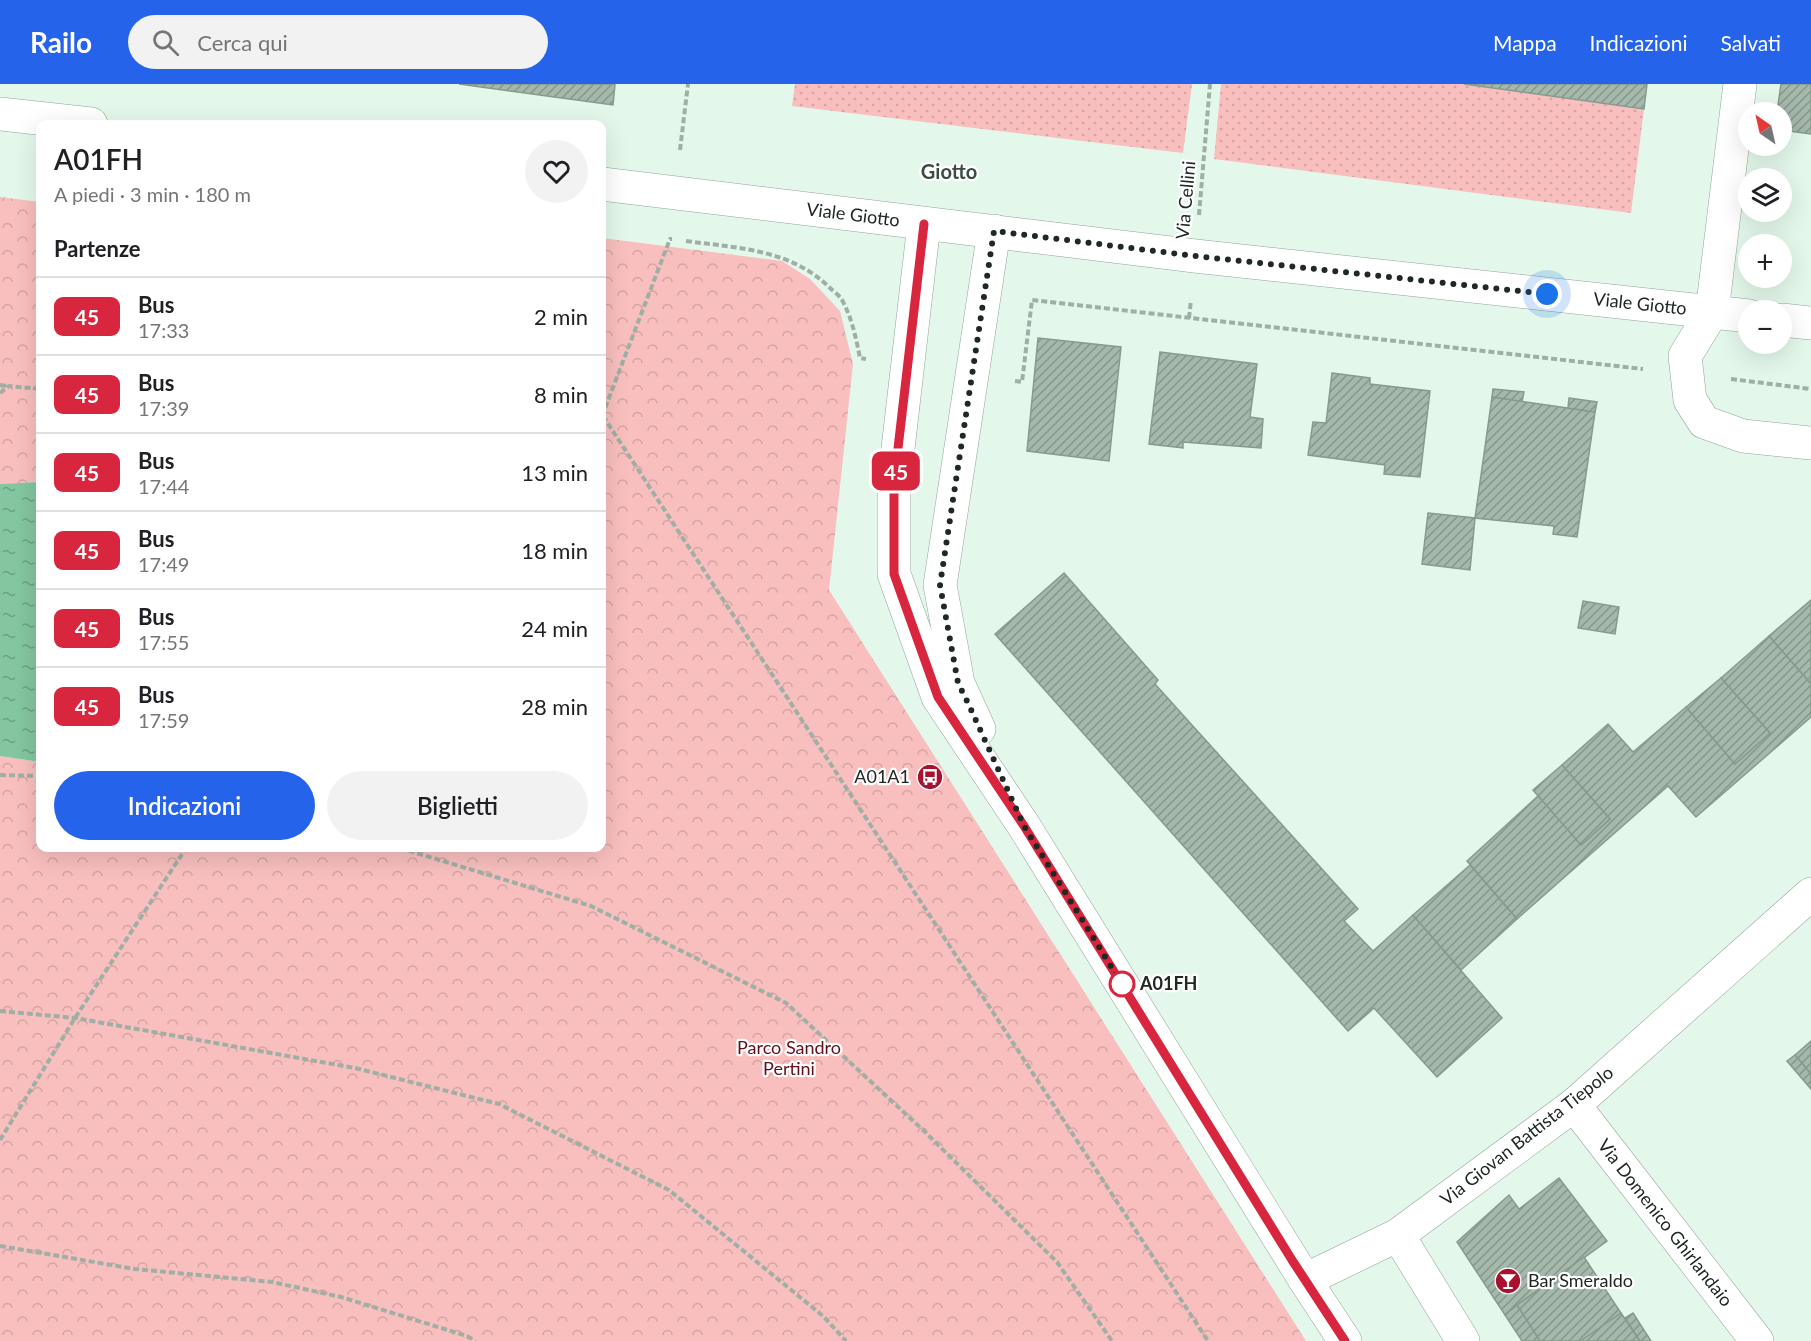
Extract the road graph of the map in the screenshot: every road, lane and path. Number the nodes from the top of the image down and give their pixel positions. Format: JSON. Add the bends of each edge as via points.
{"nodes":[{"id":1,"x":688,"y":84,"type":"edge"},
{"id":2,"x":1210,"y":84,"type":"edge"},
{"id":3,"x":1740,"y":84,"type":"edge"},
{"id":4,"x":0,"y":114,"type":"edge"},
{"id":5,"x":55,"y":120,"type":"edge"},
{"id":6,"x":606,"y":184,"type":"edge"},
{"id":7,"x":675,"y":192,"type":"junction"},
{"id":8,"x":924,"y":224,"type":"junction"},
{"id":9,"x":994,"y":231,"type":"junction"},
{"id":10,"x":1195,"y":256,"type":"junction"},
{"id":11,"x":1712,"y":312,"type":"junction"},
{"id":12,"x":1738,"y":315,"type":"edge"},
{"id":13,"x":1189,"y":318,"type":"junction"},
{"id":14,"x":1792,"y":321,"type":"edge"},
{"id":15,"x":1811,"y":323,"type":"edge"},
{"id":16,"x":874,"y":360,"type":"dead end"},
{"id":17,"x":1687,"y":374,"type":"junction"},
{"id":18,"x":1013,"y":380,"type":"dead end"},
{"id":19,"x":0,"y":385,"type":"edge"},
{"id":20,"x":9,"y":386,"type":"junction"},
{"id":21,"x":36,"y":389,"type":"edge"},
{"id":22,"x":1811,"y":389,"type":"edge"},
{"id":23,"x":0,"y":393,"type":"edge"},
{"id":24,"x":606,"y":406,"type":"edge"},
{"id":25,"x":606,"y":422,"type":"edge"},
{"id":26,"x":1811,"y":443,"type":"edge"},
{"id":27,"x":0,"y":775,"type":"edge"},
{"id":28,"x":36,"y":776,"type":"edge"},
{"id":29,"x":1024,"y":826,"type":"junction"},
{"id":30,"x":183,"y":852,"type":"edge"},
{"id":31,"x":413,"y":852,"type":"edge"},
{"id":32,"x":1811,"y":894,"type":"edge"},
{"id":33,"x":0,"y":1011,"type":"edge"},
{"id":34,"x":75,"y":1018,"type":"junction"},
{"id":35,"x":1574,"y":1105,"type":"junction"},
{"id":36,"x":0,"y":1140,"type":"edge"},
{"id":37,"x":1398,"y":1235,"type":"junction"},
{"id":38,"x":0,"y":1246,"type":"edge"},
{"id":39,"x":1305,"y":1280,"type":"junction"},
{"id":40,"x":475,"y":1341,"type":"edge"},
{"id":41,"x":846,"y":1341,"type":"edge"},
{"id":42,"x":1112,"y":1341,"type":"edge"},
{"id":43,"x":1208,"y":1341,"type":"edge"},
{"id":44,"x":1345,"y":1341,"type":"edge"},
{"id":45,"x":1463,"y":1341,"type":"edge"},
{"id":46,"x":1757,"y":1341,"type":"edge"}],
"edges":[{"from":1,"to":7,"type":"path"},
{"from":2,"to":10,"type":"path","name":"Via Cellini"},
{"from":3,"to":11,"type":"street"},
{"from":4,"to":5,"type":"street"},
{"from":6,"to":7,"type":"street","name":"Viale Giotto"},
{"from":7,"to":8,"type":"street","name":"Viale Giotto"},
{"from":8,"to":9,"type":"street","name":"Viale Giotto"},
{"from":8,"to":29,"type":"street","via":[[894,483],[894,574],[938,697]]},
{"from":9,"to":10,"type":"street","name":"Viale Giotto"},
{"from":9,"to":29,"type":"street","via":[[940,585],[958,683]]},
{"from":10,"to":11,"type":"street","name":"Viale Giotto"},
{"from":10,"to":13,"type":"path","name":"Via Cellini"},
{"from":11,"to":12,"type":"street","name":"Viale Giotto"},
{"from":11,"to":17,"type":"street","via":[[1685,356]]},
{"from":13,"to":17,"type":"path"},
{"from":13,"to":18,"type":"path","via":[[1032,300],[1022,382]]},
{"from":14,"to":15,"type":"street"},
{"from":16,"to":24,"type":"path","via":[[860,358],[841,298],[795,262],[759,251],[670,239]]},
{"from":17,"to":22,"type":"path"},
{"from":17,"to":26,"type":"street","via":[[1690,400],[1704,422],[1743,436]]},
{"from":19,"to":20,"type":"path"},
{"from":20,"to":21,"type":"path"},
{"from":20,"to":23,"type":"path"},
{"from":25,"to":43,"type":"path"},
{"from":27,"to":28,"type":"path"},
{"from":29,"to":39,"type":"street"},
{"from":30,"to":34,"type":"path"},
{"from":31,"to":42,"type":"path","via":[[591,906],[786,1003],[1057,1262]]},
{"from":32,"to":35,"type":"street","name":"Via Giovan Battista Tiepolo"},
{"from":33,"to":34,"type":"path"},
{"from":34,"to":36,"type":"path"},
{"from":34,"to":41,"type":"path","via":[[355,1068],[499,1104],[669,1190],[823,1316]]},
{"from":35,"to":37,"type":"street","name":"Via Giovan Battista Tiepolo"},
{"from":35,"to":46,"type":"street","name":"Via Domenico Ghirlandaio"},
{"from":37,"to":39,"type":"street","name":"Via Giovan Battista Tiepolo"},
{"from":37,"to":45,"type":"street"},
{"from":38,"to":40,"type":"path","via":[[135,1269],[272,1282],[340,1297]]},
{"from":39,"to":44,"type":"street"}]}
